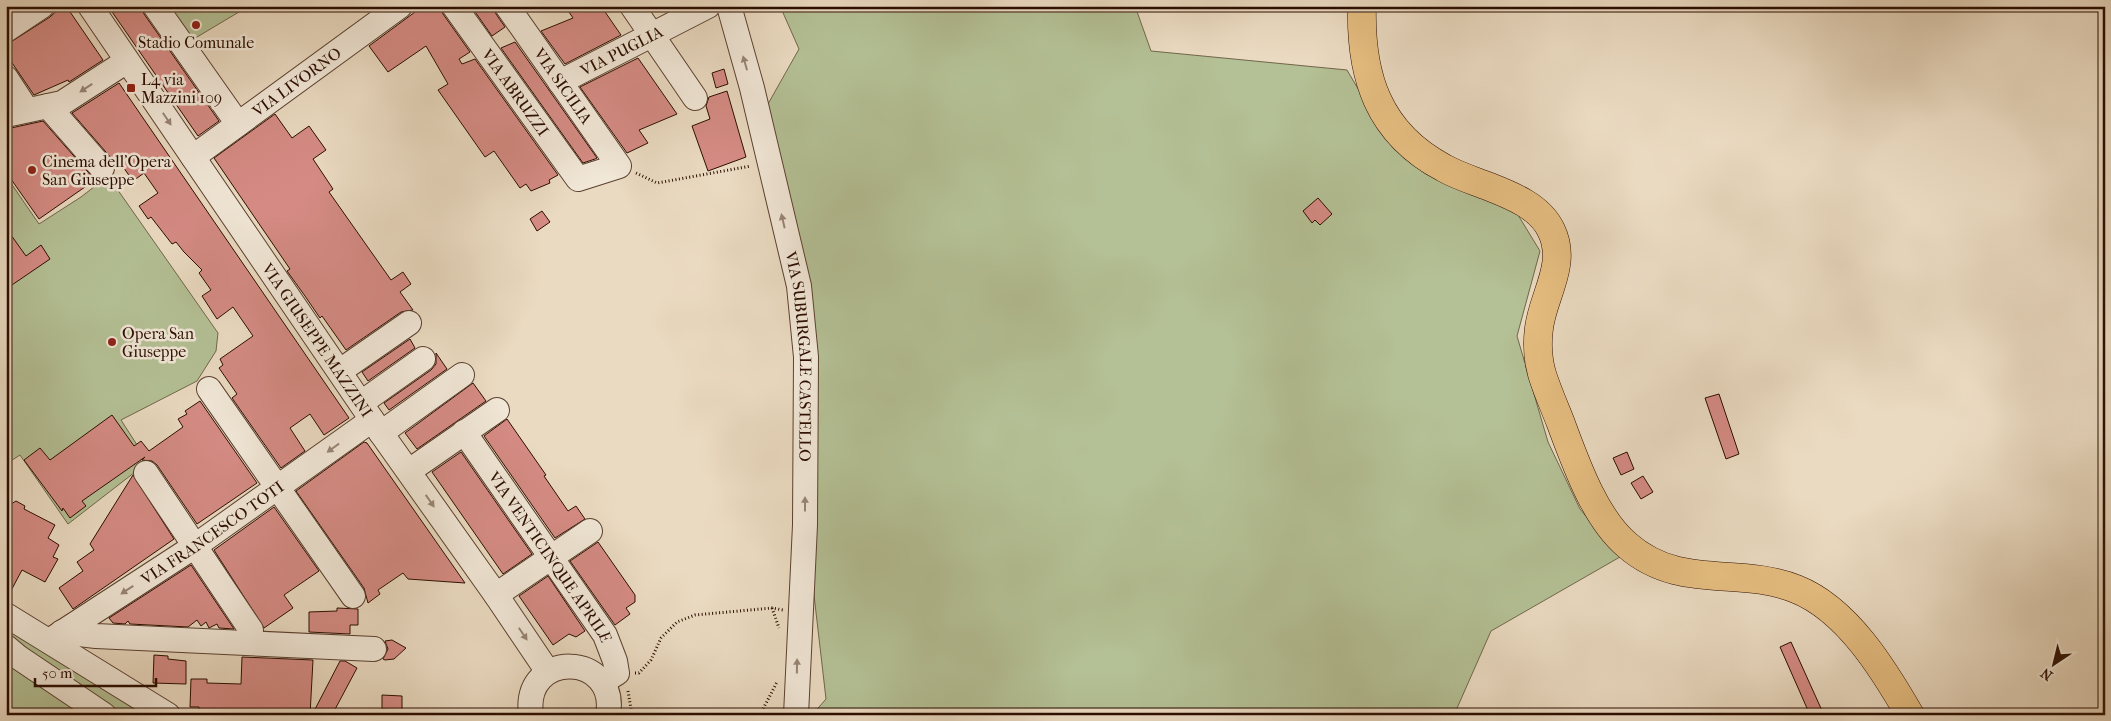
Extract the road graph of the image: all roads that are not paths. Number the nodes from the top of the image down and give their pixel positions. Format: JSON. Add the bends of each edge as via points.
{"nodes":[{"id":1,"x":42,"y":6,"type":"edge"},
{"id":2,"x":90,"y":6,"type":"edge"},
{"id":3,"x":155,"y":6,"type":"edge"},
{"id":4,"x":400,"y":6,"type":"edge"},
{"id":5,"x":454,"y":6,"type":"edge"},
{"id":6,"x":507,"y":6,"type":"edge"},
{"id":7,"x":632,"y":6,"type":"edge"},
{"id":8,"x":708,"y":6,"type":"edge"},
{"id":9,"x":729,"y":6,"type":"edge"},
{"id":10,"x":1362,"y":6,"type":"edge"},
{"id":11,"x":6,"y":30,"type":"edge"},
{"id":12,"x":651,"y":34,"type":"junction"},
{"id":13,"x":127,"y":61,"type":"junction"},
{"id":14,"x":6,"y":78,"type":"edge"},
{"id":15,"x":560,"y":82,"type":"junction"},
{"id":16,"x":696,"y":98,"type":"dead end"},
{"id":17,"x":27,"y":110,"type":"edge"},
{"id":18,"x":238,"y":124,"type":"junction"},
{"id":19,"x":193,"y":157,"type":"junction"},
{"id":20,"x":619,"y":166,"type":"joint"},
{"id":21,"x":102,"y":168,"type":"dead end"},
{"id":22,"x":409,"y":323,"type":"dead end"},
{"id":23,"x":423,"y":359,"type":"dead end"},
{"id":24,"x":340,"y":371,"type":"junction"},
{"id":25,"x":462,"y":375,"type":"dead end"},
{"id":26,"x":209,"y":389,"type":"dead end"},
{"id":27,"x":497,"y":410,"type":"dead end"},
{"id":28,"x":371,"y":419,"type":"junction"},
{"id":29,"x":464,"y":432,"type":"junction"},
{"id":30,"x":409,"y":471,"type":"junction"},
{"id":31,"x":146,"y":473,"type":"dead end"},
{"id":32,"x":279,"y":487,"type":"junction"},
{"id":33,"x":590,"y":531,"type":"dead end"},
{"id":34,"x":195,"y":546,"type":"junction"},
{"id":35,"x":552,"y":557,"type":"junction"},
{"id":36,"x":496,"y":595,"type":"junction"},
{"id":37,"x":353,"y":596,"type":"dead end"},
{"id":38,"x":6,"y":615,"type":"edge"},
{"id":39,"x":251,"y":630,"type":"dead end"},
{"id":40,"x":55,"y":636,"type":"junction"},
{"id":41,"x":6,"y":647,"type":"edge"},
{"id":42,"x":374,"y":649,"type":"dead end"},
{"id":43,"x":313,"y":655,"type":"dead end"},
{"id":44,"x":548,"y":672,"type":"junction"},
{"id":45,"x":609,"y":677,"type":"junction"},
{"id":46,"x":104,"y":715,"type":"edge"},
{"id":47,"x":168,"y":715,"type":"edge"},
{"id":48,"x":532,"y":715,"type":"edge"},
{"id":49,"x":608,"y":715,"type":"edge"},
{"id":50,"x":796,"y":715,"type":"edge"},
{"id":51,"x":1910,"y":715,"type":"edge"}],
"edges":[{"from":1,"to":11,"type":"street"},
{"from":2,"to":13,"type":"street","name":"VIA GIUSEPPE MAZZINI"},
{"from":3,"to":18,"type":"street"},
{"from":4,"to":18,"type":"street","name":"VIA LIVORNO"},
{"from":5,"to":20,"type":"street","name":"VIA ABRUZZI","via":[[578,180]]},
{"from":6,"to":15,"type":"street","name":"VIA SICILIA"},
{"from":7,"to":12,"type":"street"},
{"from":8,"to":12,"type":"street","name":"VIA PUGLIA"},
{"from":50,"to":9,"type":"street","name":"VIA SUBURGALE CASTELLO","one_way":true,"via":[[805,525],[806,357],[798,286],[752,88]]},
{"from":10,"to":51,"type":"main road","via":[[1368,77],[1378,103],[1397,132],[1436,164],[1525,204],[1542,218],[1553,234],[1557,264],[1539,328],[1542,372],[1585,482],[1613,531],[1636,552],[1671,569],[1702,576],[1778,584],[1814,598],[1830,609],[1861,642]]},
{"from":12,"to":15,"type":"street","name":"VIA PUGLIA"},
{"from":12,"to":16,"type":"street"},
{"from":13,"to":17,"type":"street","one_way":true,"via":[[62,104]]},
{"from":13,"to":19,"type":"street","name":"VIA GIUSEPPE MAZZINI","one_way":true},
{"from":14,"to":17,"type":"street"},
{"from":15,"to":20,"type":"street","name":"VIA SICILIA"},
{"from":17,"to":21,"type":"street"},
{"from":18,"to":19,"type":"street","name":"VIA LIVORNO"},
{"from":19,"to":24,"type":"street","name":"VIA GIUSEPPE MAZZINI"},
{"from":22,"to":24,"type":"street"},
{"from":23,"to":28,"type":"street"},
{"from":24,"to":28,"type":"street","name":"VIA GIUSEPPE MAZZINI"},
{"from":25,"to":28,"type":"street"},
{"from":26,"to":32,"type":"street"},
{"from":27,"to":29,"type":"street"},
{"from":28,"to":30,"type":"street","name":"VIA GIUSEPPE MAZZINI"},
{"from":28,"to":32,"type":"street","name":"VIA FRANCESCO TOTI","one_way":true},
{"from":29,"to":30,"type":"street"},
{"from":29,"to":35,"type":"street","name":"VIA VENTICINQUE APRILE"},
{"from":30,"to":36,"type":"street","name":"VIA GIUSEPPE MAZZINI","one_way":true},
{"from":31,"to":34,"type":"street"},
{"from":32,"to":34,"type":"street","name":"VIA FRANCESCO TOTI"},
{"from":32,"to":37,"type":"street"},
{"from":33,"to":35,"type":"street"},
{"from":34,"to":39,"type":"street"},
{"from":34,"to":40,"type":"street","name":"VIA FRANCESCO TOTI","one_way":true},
{"from":35,"to":36,"type":"street"},
{"from":35,"to":45,"type":"street","name":"VIA VENTICINQUE APRILE","via":[[605,635],[615,661]]},
{"from":36,"to":44,"type":"street","name":"VIA GIUSEPPE MAZZINI","one_way":true},
{"from":38,"to":40,"type":"street"},
{"from":40,"to":42,"type":"street"},
{"from":40,"to":43,"type":"street","via":[[95,648]]},
{"from":40,"to":47,"type":"street"},
{"from":41,"to":46,"type":"street"},
{"from":44,"to":45,"type":"street","via":[[562,666],[577,666]]},
{"from":44,"to":48,"type":"street","via":[[532,691]]},
{"from":45,"to":49,"type":"street","name":"VIA VENTICINQUE APRILE"}]}
